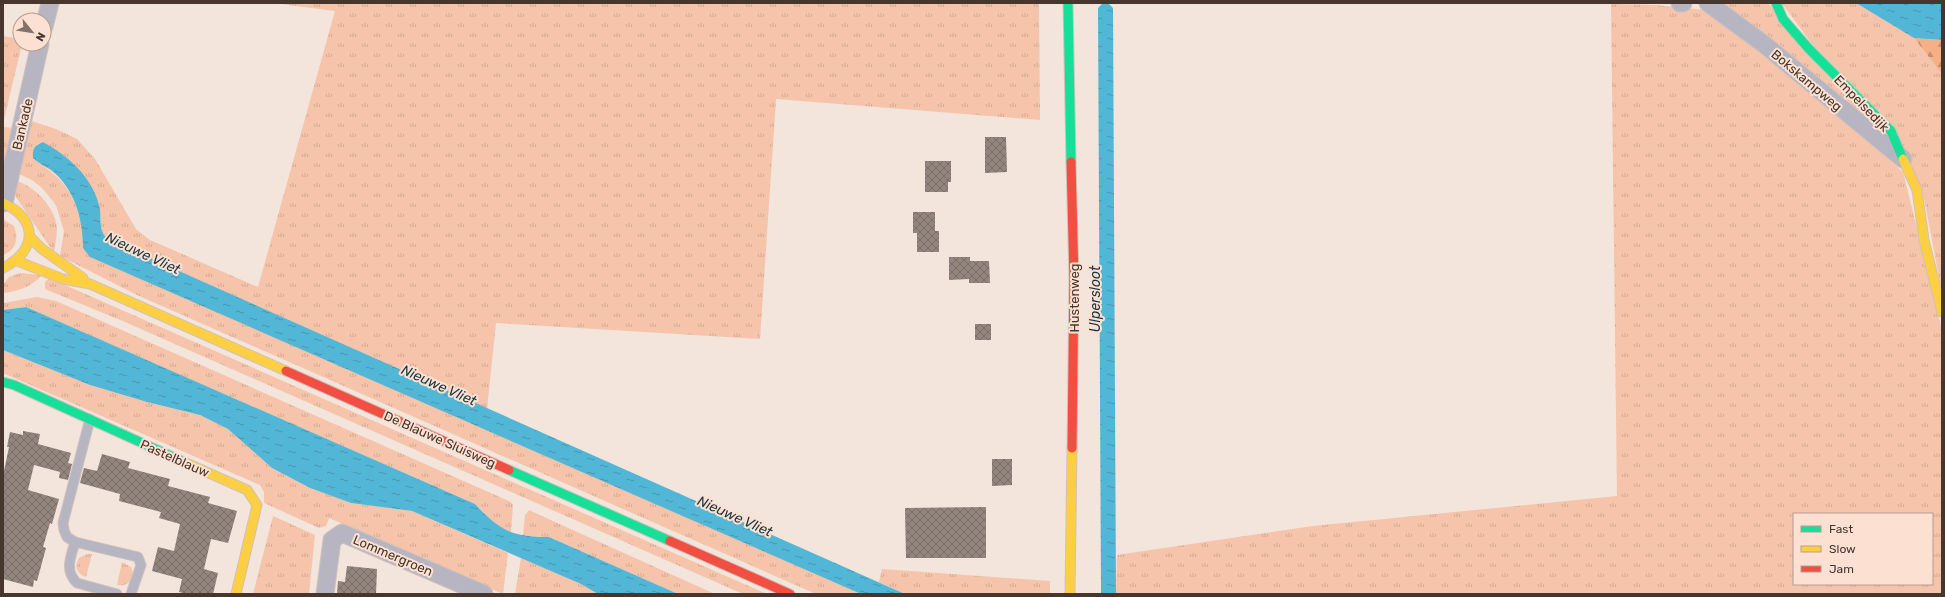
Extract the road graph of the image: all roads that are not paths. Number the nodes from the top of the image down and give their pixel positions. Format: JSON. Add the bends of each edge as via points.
{"nodes":[{"id":1,"x":1068,"y":3,"type":"edge"},
{"id":2,"x":1680,"y":3,"type":"edge"},
{"id":3,"x":1683,"y":3,"type":"edge"},
{"id":4,"x":1708,"y":3,"type":"edge"},
{"id":5,"x":1776,"y":3,"type":"edge"},
{"id":6,"x":38,"y":52,"type":"edge"},
{"id":7,"x":1904,"y":159,"type":"junction"},
{"id":8,"x":3,"y":203,"type":"edge"},
{"id":9,"x":30,"y":238,"type":"junction"},
{"id":10,"x":17,"y":261,"type":"junction"},
{"id":11,"x":3,"y":268,"type":"edge"},
{"id":12,"x":90,"y":284,"type":"junction"},
{"id":13,"x":1942,"y":312,"type":"edge"},
{"id":14,"x":3,"y":382,"type":"edge"},
{"id":15,"x":90,"y":419,"type":"junction"},
{"id":16,"x":75,"y":542,"type":"junction"},
{"id":17,"x":117,"y":594,"type":"edge"},
{"id":18,"x":131,"y":594,"type":"edge"},
{"id":19,"x":236,"y":594,"type":"edge"},
{"id":20,"x":325,"y":594,"type":"edge"},
{"id":21,"x":484,"y":594,"type":"edge"},
{"id":22,"x":790,"y":594,"type":"edge"},
{"id":23,"x":1070,"y":594,"type":"edge"}],
"edges":[{"from":1,"to":23,"type":"street","name":"Hustenweg","via":[[1074,278]]},
{"from":2,"to":3,"type":"street"},
{"from":4,"to":7,"type":"street","name":"Bokskampweg","via":[[1765,45]]},
{"from":5,"to":7,"type":"street","name":"Empelsedijk","via":[[1783,19],[1809,49],[1891,131]]},
{"from":6,"to":8,"type":"street","name":"Bankade"},
{"from":7,"to":13,"type":"street","name":"Empelsedijk","via":[[1917,190],[1924,240]]},
{"from":8,"to":9,"type":"street","via":[[23,216]]},
{"from":9,"to":10,"type":"street","via":[[27,248]]},
{"from":9,"to":12,"type":"street","name":"De Blauwe Sluisweg","via":[[39,248],[70,267]]},
{"from":10,"to":11,"type":"street"},
{"from":10,"to":12,"type":"street","name":"De Blauwe Sluisweg","via":[[63,279]]},
{"from":12,"to":22,"type":"street","name":"De Blauwe Sluisweg"},
{"from":14,"to":15,"type":"street","name":"Pastelblauw"},
{"from":15,"to":16,"type":"lane","via":[[63,523],[67,537]]},
{"from":15,"to":19,"type":"street","name":"Pastelblauw","via":[[247,490],[253,497],[258,505]]},
{"from":16,"to":17,"type":"lane","via":[[69,564],[69,572],[73,579],[77,583]]},
{"from":16,"to":18,"type":"lane","via":[[138,557],[141,565]]},
{"from":20,"to":21,"type":"street","name":"Lommergroen","via":[[332,540],[342,533]]}]}
